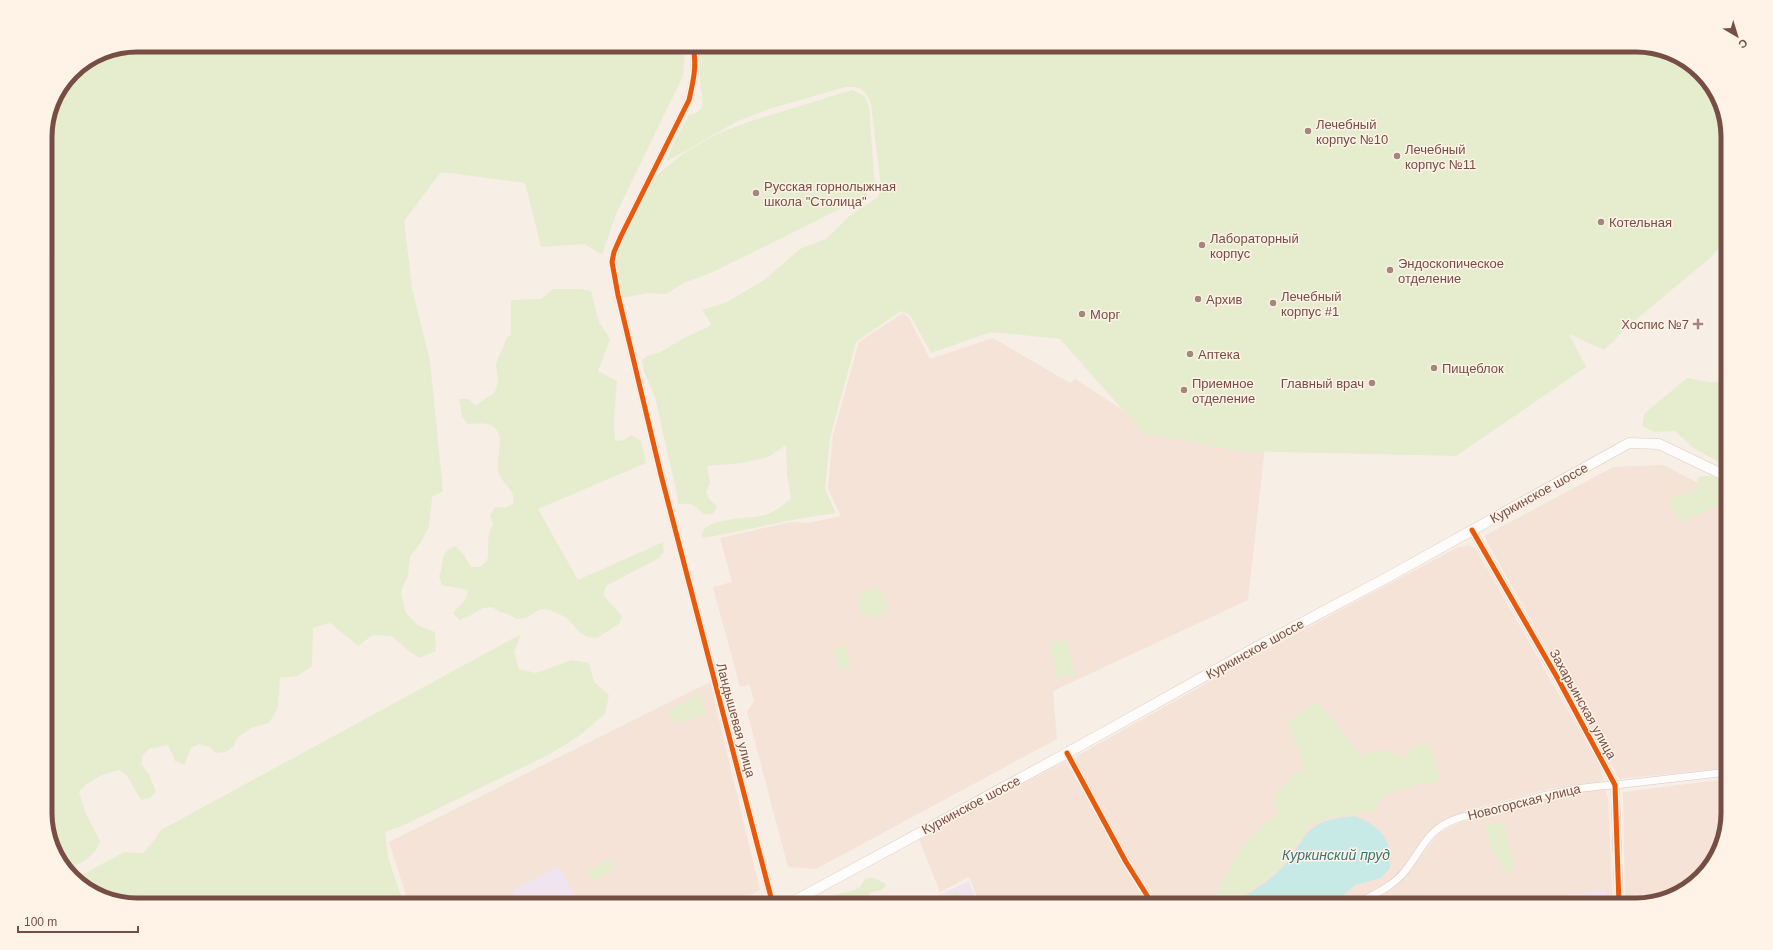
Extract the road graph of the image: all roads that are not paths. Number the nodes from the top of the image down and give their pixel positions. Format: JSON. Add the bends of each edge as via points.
{"nodes":[{"id":1,"x":694,"y":52,"type":"edge"},
{"id":2,"x":1721,"y":474,"type":"edge"},
{"id":3,"x":1472,"y":530,"type":"junction"},
{"id":4,"x":1067,"y":753,"type":"junction"},
{"id":5,"x":1721,"y":773,"type":"edge"},
{"id":6,"x":1615,"y":785,"type":"junction"},
{"id":7,"x":771,"y":898,"type":"edge"},
{"id":8,"x":800,"y":898,"type":"edge"},
{"id":9,"x":1149,"y":898,"type":"edge"},
{"id":10,"x":1367,"y":898,"type":"edge"},
{"id":11,"x":1620,"y":898,"type":"edge"}],
"edges":[{"from":1,"to":7,"type":"street","name":"Ландышевая улица","via":[[693,81],[688,100],[621,236],[612,262],[677,541]]},
{"from":2,"to":3,"type":"main road","name":"Куркинское шоссе","via":[[1659,444],[1629,443]]},
{"from":3,"to":4,"type":"main road","name":"Куркинское шоссе"},
{"from":3,"to":6,"type":"street","name":"Захарьинская улица","via":[[1558,679]]},
{"from":4,"to":8,"type":"main road","name":"Куркинское шоссе"},
{"from":4,"to":9,"type":"street","via":[[1126,862]]},
{"from":5,"to":6,"type":"street","name":"Новогорская улица"},
{"from":6,"to":10,"type":"street","name":"Новогорская улица","via":[[1538,796],[1458,818],[1433,832],[1398,879]]},
{"from":6,"to":11,"type":"street","name":"Захарьинская улица"}]}
